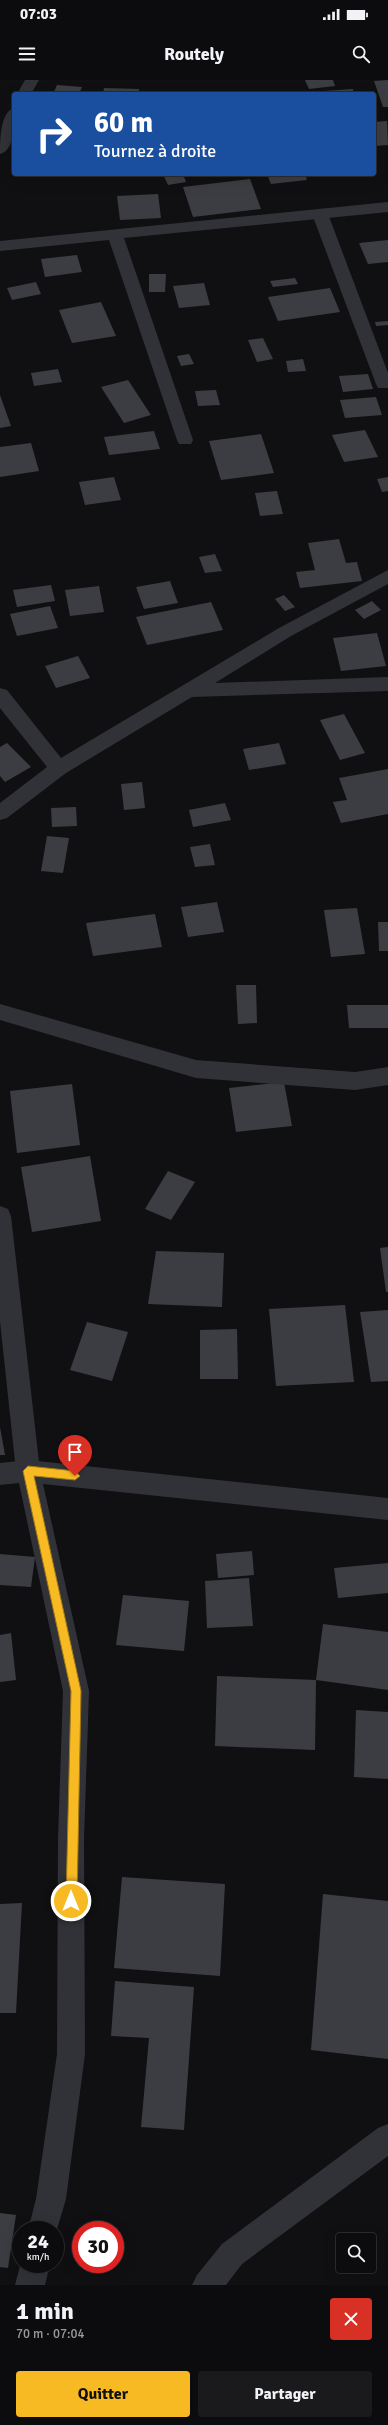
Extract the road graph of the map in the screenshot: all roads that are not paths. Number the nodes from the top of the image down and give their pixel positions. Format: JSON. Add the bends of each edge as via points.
{"nodes":[{"id":1,"x":32,"y":80,"type":"edge"},
{"id":2,"x":25,"y":92,"type":"edge"},
{"id":3,"x":12,"y":117,"type":"edge"},
{"id":4,"x":0,"y":150,"type":"edge"},
{"id":5,"x":388,"y":207,"type":"edge"},
{"id":6,"x":320,"y":214,"type":"junction"},
{"id":7,"x":115,"y":235,"type":"junction"},
{"id":8,"x":0,"y":246,"type":"edge"},
{"id":9,"x":384,"y":384,"type":"dead end"},
{"id":10,"x":185,"y":440,"type":"dead end"},
{"id":11,"x":388,"y":576,"type":"edge"},
{"id":12,"x":388,"y":684,"type":"edge"},
{"id":13,"x":189,"y":690,"type":"junction"},
{"id":14,"x":0,"y":695,"type":"edge"},
{"id":15,"x":59,"y":768,"type":"junction"},
{"id":16,"x":0,"y":813,"type":"edge"},
{"id":17,"x":0,"y":1012,"type":"edge"},
{"id":18,"x":388,"y":1076,"type":"edge"},
{"id":19,"x":0,"y":1216,"type":"edge"},
{"id":20,"x":28,"y":1471,"type":"junction"},
{"id":21,"x":0,"y":1474,"type":"edge"},
{"id":22,"x":388,"y":1509,"type":"edge"},
{"id":23,"x":388,"y":2138,"type":"edge"},
{"id":24,"x":45,"y":2221,"type":"edge"},
{"id":25,"x":33,"y":2273,"type":"edge"},
{"id":26,"x":30,"y":2285,"type":"edge"},
{"id":27,"x":207,"y":2285,"type":"edge"}],
"edges":[{"from":1,"to":2,"type":"street"},
{"from":3,"to":4,"type":"street"},
{"from":5,"to":6,"type":"street"},
{"from":6,"to":7,"type":"street"},
{"from":6,"to":9,"type":"street"},
{"from":7,"to":8,"type":"street"},
{"from":7,"to":10,"type":"street"},
{"from":11,"to":13,"type":"street","via":[[285,632]]},
{"from":12,"to":13,"type":"street"},
{"from":13,"to":15,"type":"street"},
{"from":14,"to":15,"type":"street"},
{"from":15,"to":16,"type":"street"},
{"from":17,"to":18,"type":"street","via":[[196,1069],[355,1081]]},
{"from":19,"to":20,"type":"street"},
{"from":20,"to":21,"type":"street"},
{"from":20,"to":22,"type":"street"},
{"from":20,"to":24,"type":"street","via":[[76,1691],[71,2054],[51,2199]]},
{"from":23,"to":27,"type":"street","via":[[232,2254]]},
{"from":25,"to":26,"type":"street"}]}
